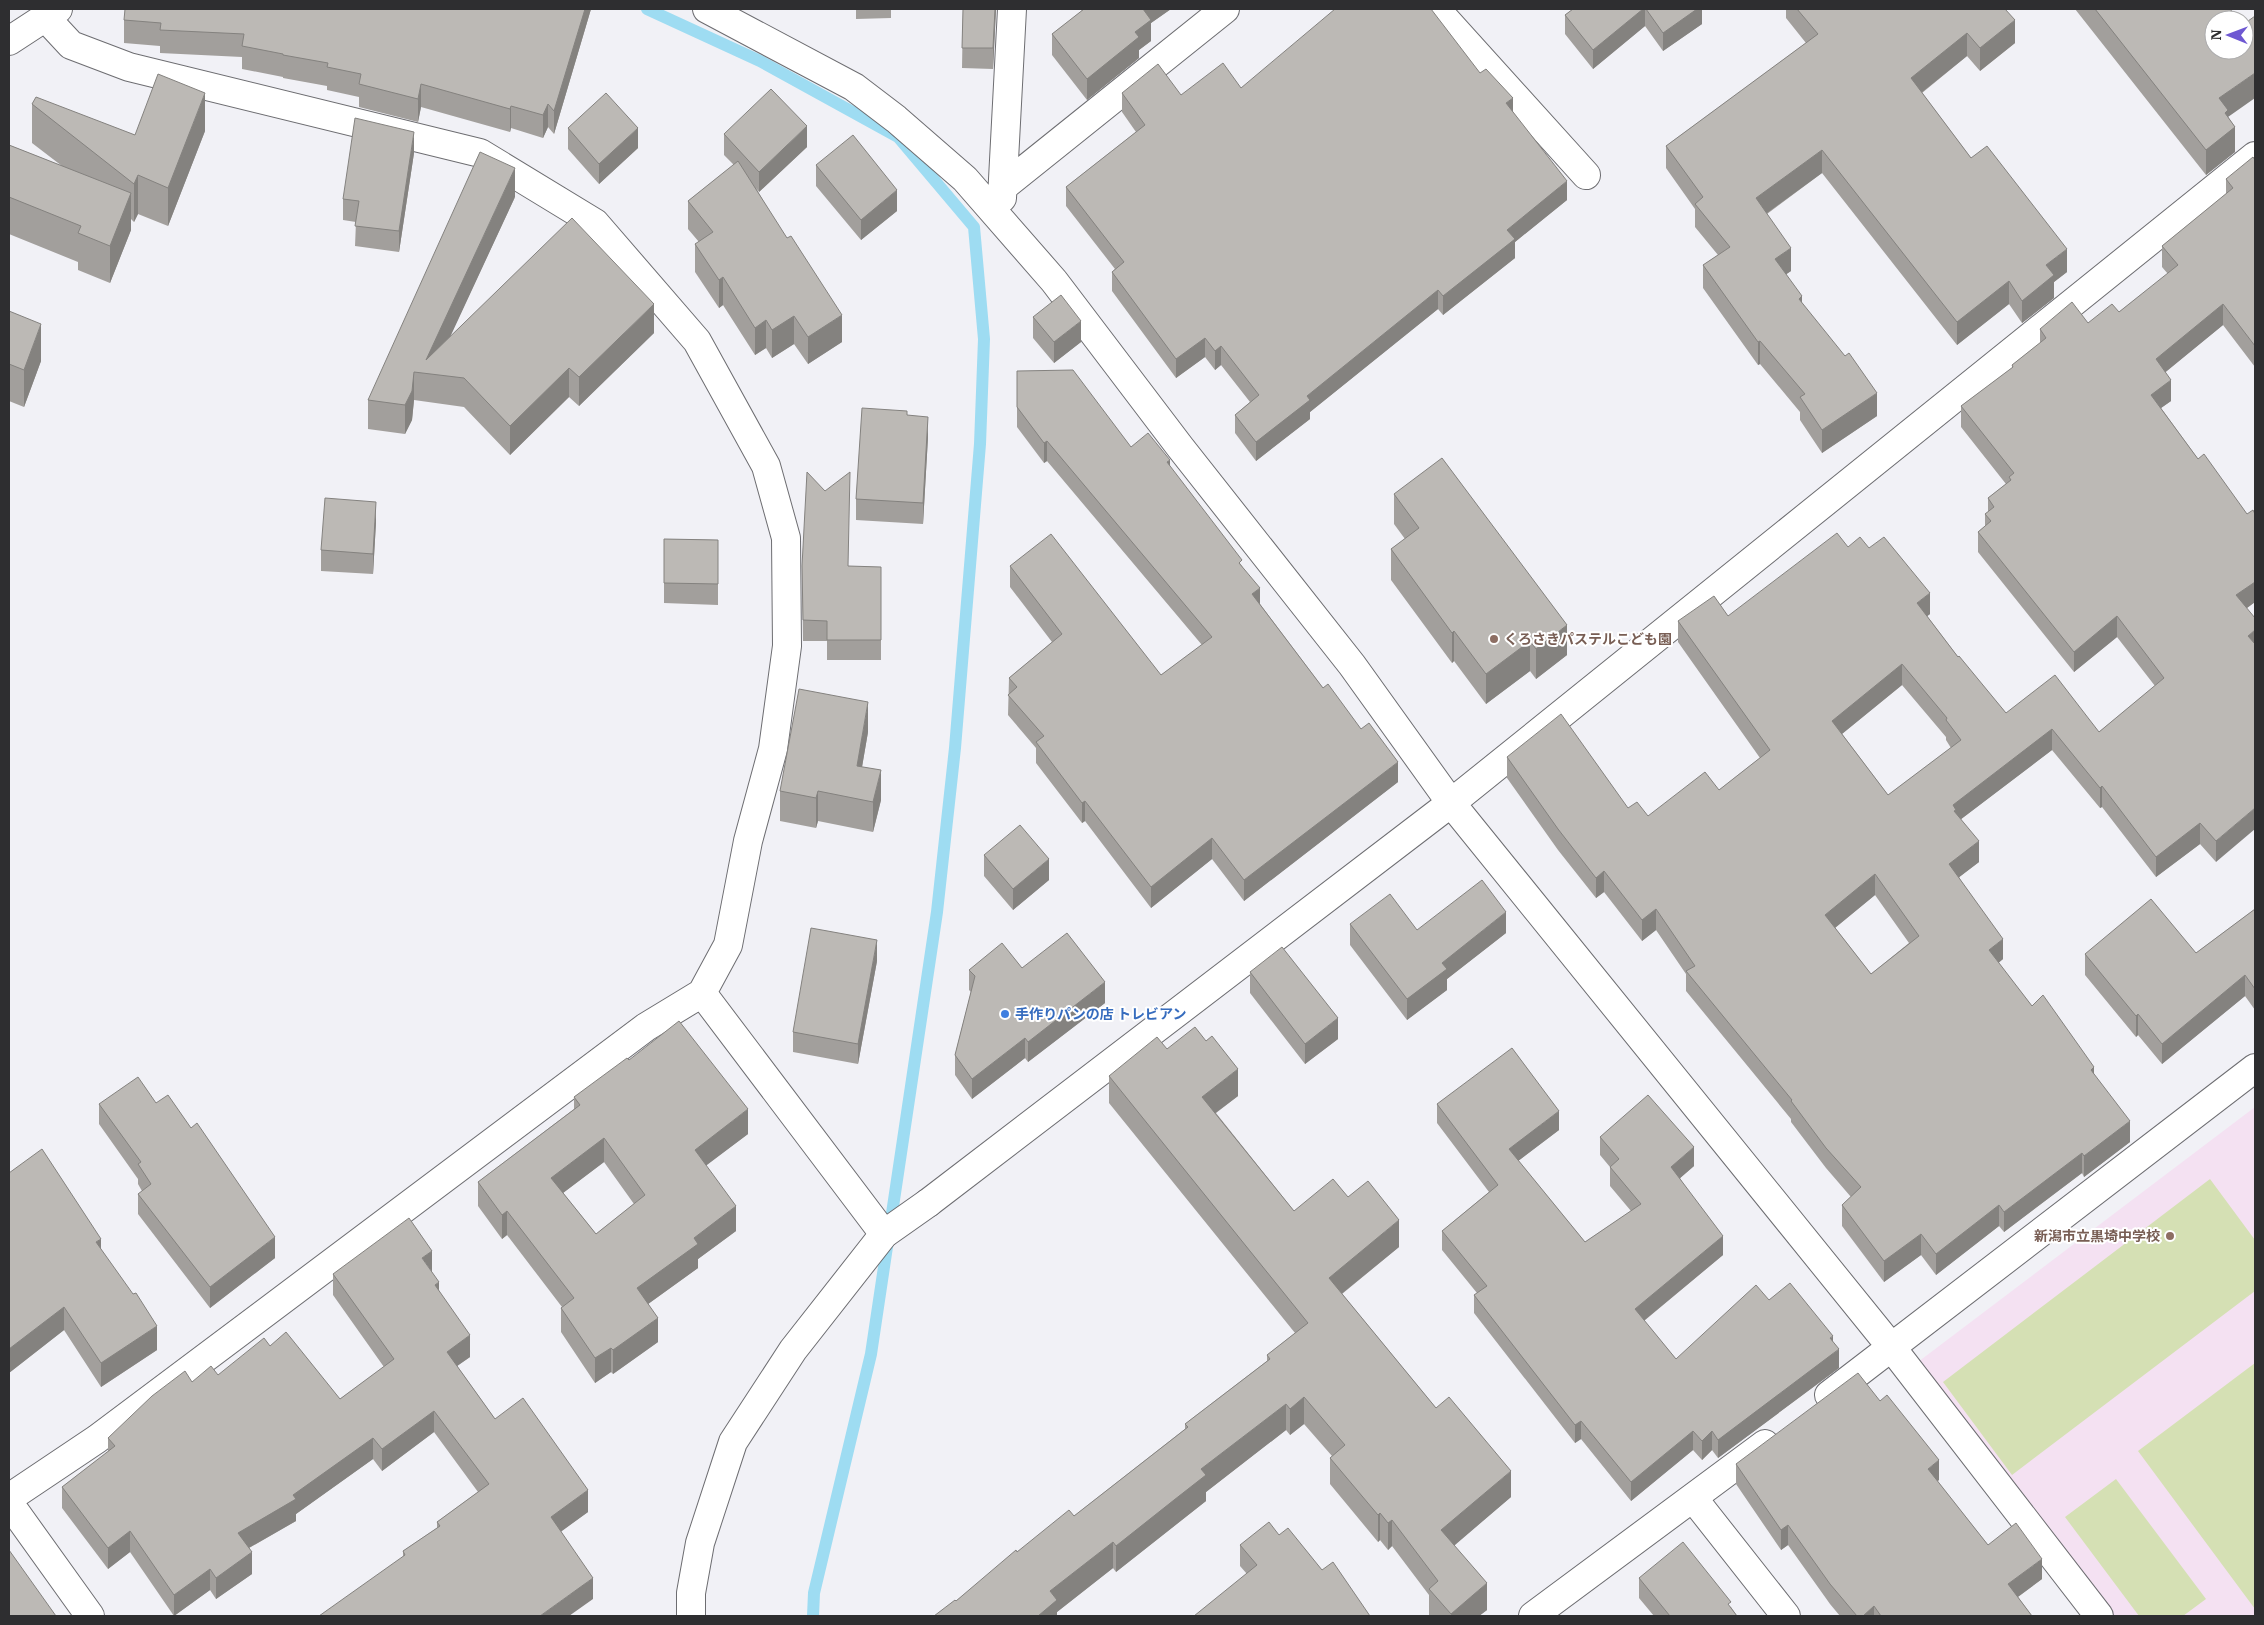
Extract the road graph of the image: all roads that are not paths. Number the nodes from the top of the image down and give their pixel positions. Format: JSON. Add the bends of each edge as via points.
{"nodes":[{"id":1,"x":707,"y":9,"type":"edge"},
{"id":2,"x":1012,"y":9,"type":"edge"},
{"id":3,"x":1225,"y":9,"type":"edge"},
{"id":4,"x":1436,"y":9,"type":"edge"},
{"id":5,"x":52,"y":13,"type":"edge"},
{"id":6,"x":9,"y":42,"type":"edge"},
{"id":7,"x":2255,"y":156,"type":"edge"},
{"id":8,"x":1586,"y":175,"type":"dead end"},
{"id":9,"x":1003,"y":187,"type":"junction"},
{"id":10,"x":999,"y":220,"type":"junction"},
{"id":11,"x":1450,"y":803,"type":"junction"},
{"id":12,"x":702,"y":993,"type":"junction"},
{"id":13,"x":2255,"y":1068,"type":"edge"},
{"id":14,"x":884,"y":1234,"type":"junction"},
{"id":15,"x":1892,"y":1348,"type":"junction"},
{"id":16,"x":1812,"y":1408,"type":"edge"},
{"id":17,"x":1788,"y":1426,"type":"edge"},
{"id":18,"x":9,"y":1498,"type":"edge"},
{"id":19,"x":1693,"y":1498,"type":"junction"},
{"id":20,"x":9,"y":1503,"type":"edge"},
{"id":21,"x":90,"y":1616,"type":"edge"},
{"id":22,"x":691,"y":1616,"type":"edge"},
{"id":23,"x":1533,"y":1616,"type":"edge"},
{"id":24,"x":1786,"y":1616,"type":"edge"},
{"id":25,"x":2099,"y":1616,"type":"edge"}],
"edges":[{"from":1,"to":10,"type":"street","via":[[854,87],[965,179]]},
{"from":2,"to":9,"type":"street"},
{"from":3,"to":9,"type":"street"},
{"from":4,"to":8,"type":"street"},
{"from":5,"to":6,"type":"street"},
{"from":5,"to":12,"type":"street","via":[[70,45],[129,67],[480,153],[595,223],[696,340],[766,466],[786,538],[787,646],[773,749],[748,841],[728,945]]},
{"from":7,"to":11,"type":"street"},
{"from":9,"to":10,"type":"street"},
{"from":10,"to":11,"type":"street","via":[[1054,281],[1352,665]]},
{"from":11,"to":14,"type":"street"},
{"from":11,"to":15,"type":"street"},
{"from":12,"to":14,"type":"street"},
{"from":12,"to":18,"type":"street","via":[[646,1027],[105,1433]]},
{"from":13,"to":15,"type":"street"},
{"from":14,"to":22,"type":"street","via":[[793,1350],[733,1442],[700,1543],[691,1594]]},
{"from":15,"to":16,"type":"street"},
{"from":15,"to":25,"type":"street"},
{"from":17,"to":19,"type":"street"},
{"from":19,"to":23,"type":"street"},
{"from":19,"to":24,"type":"street"},
{"from":20,"to":21,"type":"street"}]}
